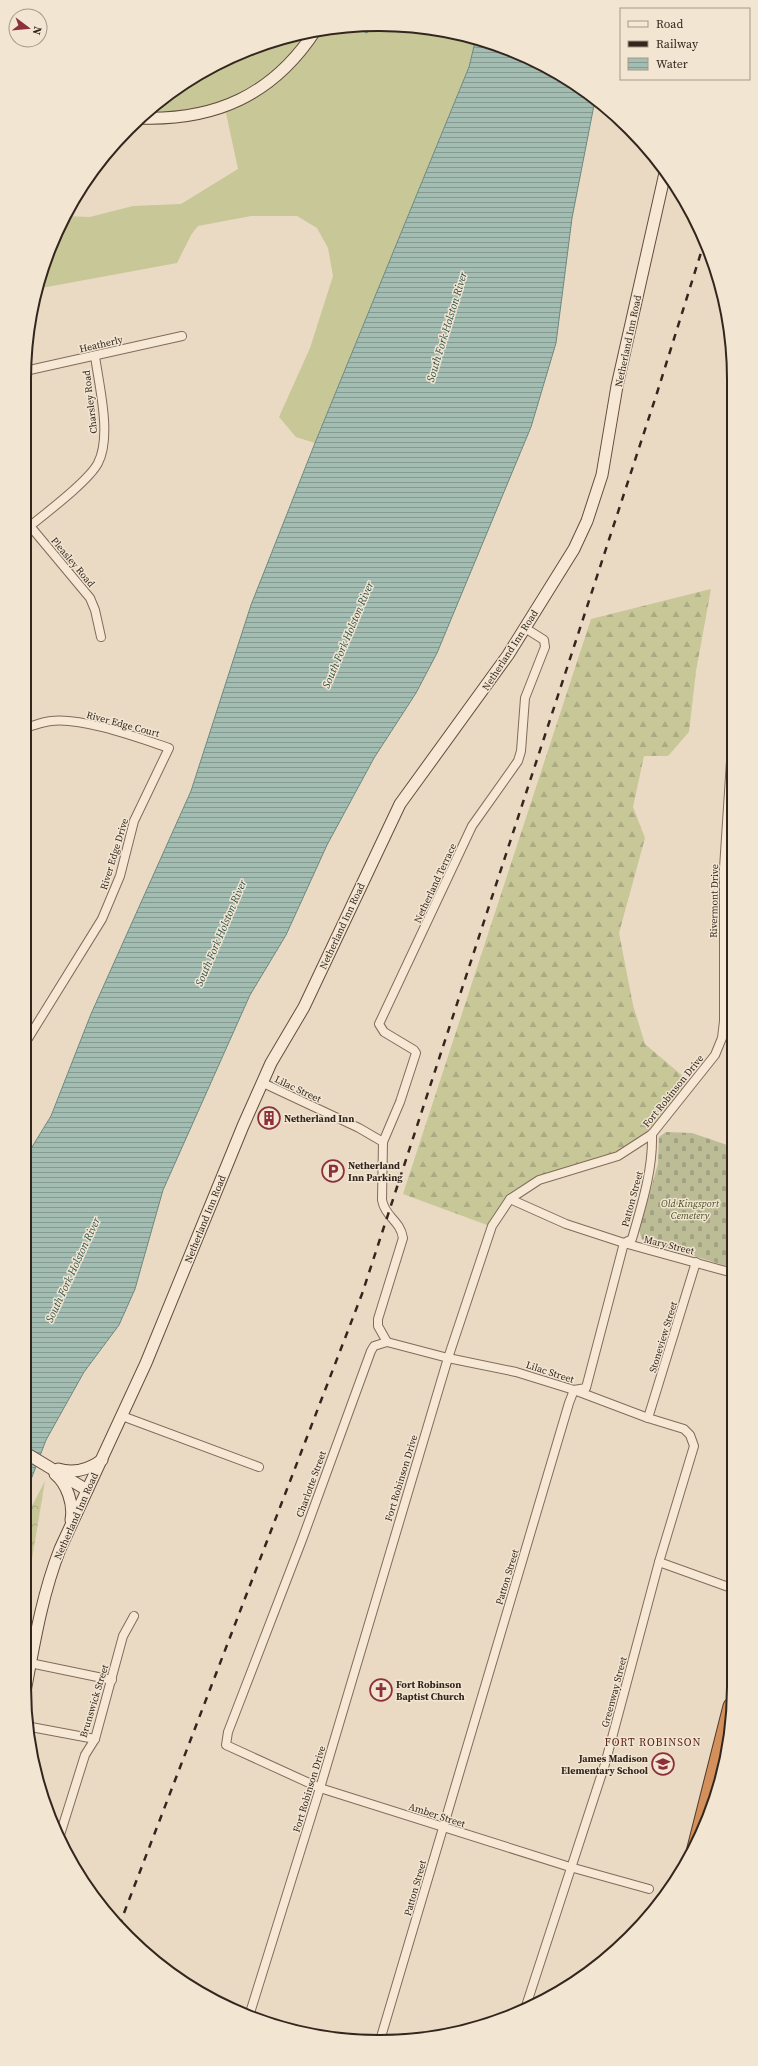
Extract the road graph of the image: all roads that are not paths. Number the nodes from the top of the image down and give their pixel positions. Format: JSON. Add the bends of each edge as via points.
{"nodes":[{"id":1,"x":310,"y":38,"type":"edge"},
{"id":2,"x":149,"y":118,"type":"edge"},
{"id":3,"x":664,"y":179,"type":"edge"},
{"id":4,"x":182,"y":336,"type":"dead end"},
{"id":5,"x":95,"y":356,"type":"junction"},
{"id":6,"x":31,"y":370,"type":"edge"},
{"id":7,"x":31,"y":525,"type":"edge"},
{"id":8,"x":31,"y":532,"type":"edge"},
{"id":9,"x":525,"y":628,"type":"junction"},
{"id":10,"x":101,"y":637,"type":"dead end"},
{"id":11,"x":31,"y":726,"type":"edge"},
{"id":12,"x":169,"y":748,"type":"joint"},
{"id":13,"x":727,"y":822,"type":"edge"},
{"id":14,"x":31,"y":1034,"type":"edge"},
{"id":15,"x":715,"y":1055,"type":"joint"},
{"id":16,"x":263,"y":1083,"type":"junction"},
{"id":17,"x":652,"y":1134,"type":"junction"},
{"id":18,"x":383,"y":1142,"type":"junction"},
{"id":19,"x":510,"y":1199,"type":"junction"},
{"id":20,"x":624,"y":1243,"type":"junction"},
{"id":21,"x":696,"y":1262,"type":"junction"},
{"id":22,"x":727,"y":1271,"type":"edge"},
{"id":23,"x":386,"y":1342,"type":"junction"},
{"id":24,"x":448,"y":1358,"type":"junction"},
{"id":25,"x":574,"y":1390,"type":"junction"},
{"id":26,"x":122,"y":1416,"type":"junction"},
{"id":27,"x":648,"y":1418,"type":"junction"},
{"id":28,"x":694,"y":1446,"type":"joint"},
{"id":29,"x":31,"y":1457,"type":"edge"},
{"id":30,"x":102,"y":1460,"type":"junction"},
{"id":31,"x":258,"y":1467,"type":"dead end"},
{"id":32,"x":60,"y":1473,"type":"junction"},
{"id":33,"x":87,"y":1490,"type":"junction"},
{"id":34,"x":69,"y":1529,"type":"junction"},
{"id":35,"x":659,"y":1562,"type":"junction"},
{"id":36,"x":727,"y":1586,"type":"edge"},
{"id":37,"x":134,"y":1616,"type":"dead end"},
{"id":38,"x":31,"y":1658,"type":"edge"},
{"id":39,"x":31,"y":1663,"type":"edge"},
{"id":40,"x":112,"y":1680,"type":"junction"},
{"id":41,"x":34,"y":1727,"type":"edge"},
{"id":42,"x":95,"y":1739,"type":"junction"},
{"id":43,"x":226,"y":1745,"type":"joint"},
{"id":44,"x":722,"y":1746,"type":"edge"},
{"id":45,"x":320,"y":1788,"type":"junction"},
{"id":46,"x":705,"y":1809,"type":"edge"},
{"id":47,"x":443,"y":1828,"type":"junction"},
{"id":48,"x":62,"y":1830,"type":"edge"},
{"id":49,"x":570,"y":1867,"type":"junction"},
{"id":50,"x":649,"y":1889,"type":"dead end"},
{"id":51,"x":527,"y":2002,"type":"edge"},
{"id":52,"x":251,"y":2011,"type":"edge"},
{"id":53,"x":382,"y":2035,"type":"edge"}],
"edges":[{"from":1,"to":2,"type":"main road","via":[[291,64],[265,85],[246,96],[213,111],[187,117]]},
{"from":3,"to":9,"type":"main road","name":"Netherland Inn Road","via":[[617,386],[596,498],[574,549]]},
{"from":4,"to":5,"type":"street","name":"Heatherly"},
{"from":5,"to":6,"type":"street","name":"Heatherly"},
{"from":5,"to":7,"type":"street","name":"Charsley Road","via":[[104,432],[99,462],[88,476]]},
{"from":8,"to":10,"type":"street","name":"Pleasley Road","via":[[90,598]]},
{"from":9,"to":16,"type":"main road","name":"Netherland Inn Road","via":[[488,684],[400,804],[304,1007],[271,1063]]},
{"from":9,"to":18,"type":"street","name":"Netherland Terrace","via":[[544,640],[545,647],[525,698],[522,745],[518,761],[472,826],[380,1024],[381,1030],[416,1053],[400,1102]]},
{"from":11,"to":12,"type":"street","name":"River Edge Court","via":[[52,721],[81,723],[126,733]]},
{"from":12,"to":14,"type":"street","name":"River Edge Drive","via":[[134,821],[120,876],[102,919]]},
{"from":13,"to":15,"type":"street","name":"Rivermont Drive","via":[[724,868],[724,1021],[722,1038]]},
{"from":15,"to":17,"type":"street","name":"Fort Robinson Drive"},
{"from":16,"to":18,"type":"street","name":"Lilac Street"},
{"from":16,"to":26,"type":"main road","name":"Netherland Inn Road","via":[[231,1153],[205,1221]]},
{"from":17,"to":19,"type":"street","name":"Fort Robinson Drive","via":[[618,1156],[539,1180]]},
{"from":17,"to":20,"type":"street","name":"Patton Street","via":[[650,1174],[632,1239]]},
{"from":18,"to":23,"type":"street","via":[[382,1204],[401,1229],[403,1238],[378,1319],[378,1326]]},
{"from":19,"to":20,"type":"street","name":"Mary Street","via":[[566,1224]]},
{"from":19,"to":24,"type":"street","name":"Fort Robinson Drive","via":[[492,1226]]},
{"from":20,"to":21,"type":"street","name":"Mary Street"},
{"from":20,"to":25,"type":"street","name":"Patton Street","via":[[586,1388]]},
{"from":21,"to":22,"type":"street","name":"Mary Street"},
{"from":21,"to":27,"type":"street","name":"Stoneview Street"},
{"from":23,"to":24,"type":"street","name":"Lilac Street"},
{"from":23,"to":43,"type":"street","name":"Charlotte Street","via":[[374,1346],[370,1351],[302,1540],[228,1732]]},
{"from":24,"to":25,"type":"street","name":"Lilac Street","via":[[516,1372]]},
{"from":24,"to":45,"type":"street","name":"Fort Robinson Drive"},
{"from":25,"to":27,"type":"street","name":"Lilac Street"},
{"from":25,"to":47,"type":"street","name":"Patton Street"},
{"from":26,"to":30,"type":"main road","name":"Netherland Inn Road"},
{"from":26,"to":31,"type":"street"},
{"from":27,"to":28,"type":"street","name":"Lilac Street","via":[[684,1429],[690,1435]]},
{"from":28,"to":35,"type":"street","name":"Greenway Street"},
{"from":29,"to":32,"type":"main road"},
{"from":30,"to":32,"type":"main road","via":[[92,1467]]},
{"from":30,"to":33,"type":"main road","name":"Netherland Inn Road"},
{"from":32,"to":33,"type":"main road"},
{"from":32,"to":34,"type":"main road","via":[[71,1504],[72,1517]]},
{"from":33,"to":34,"type":"main road","name":"Netherland Inn Road"},
{"from":34,"to":38,"type":"main road","name":"Netherland Inn Road","via":[[52,1570]]},
{"from":35,"to":36,"type":"street"},
{"from":35,"to":49,"type":"street","name":"Greenway Street","via":[[604,1764]]},
{"from":37,"to":40,"type":"street","name":"Brunswick Street","via":[[123,1636]]},
{"from":39,"to":40,"type":"street"},
{"from":40,"to":42,"type":"street","name":"Brunswick Street"},
{"from":41,"to":42,"type":"street"},
{"from":42,"to":48,"type":"street","name":"Brunswick Street","via":[[85,1755]]},
{"from":43,"to":45,"type":"street","name":"Amber Street"},
{"from":44,"to":46,"type":"highway"},
{"from":45,"to":47,"type":"street","name":"Amber Street"},
{"from":45,"to":52,"type":"street","name":"Fort Robinson Drive"},
{"from":47,"to":49,"type":"street","name":"Amber Street"},
{"from":47,"to":53,"type":"street","name":"Patton Street"},
{"from":49,"to":50,"type":"street","name":"Amber Street"},
{"from":49,"to":51,"type":"street","name":"Greenway Street"}]}
